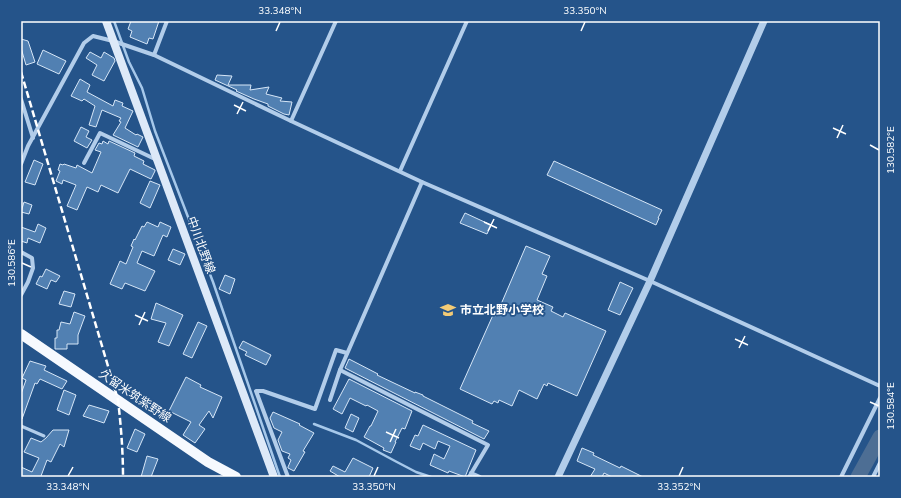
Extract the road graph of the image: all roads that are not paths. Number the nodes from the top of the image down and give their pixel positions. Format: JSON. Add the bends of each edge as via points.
{"nodes":[{"id":1,"x":106,"y":21,"type":"edge"},
{"id":2,"x":167,"y":21,"type":"edge"},
{"id":3,"x":336,"y":21,"type":"edge"},
{"id":4,"x":467,"y":21,"type":"edge"},
{"id":5,"x":764,"y":21,"type":"edge"},
{"id":6,"x":116,"y":42,"type":"junction"},
{"id":7,"x":154,"y":55,"type":"junction"},
{"id":8,"x":21,"y":98,"type":"edge"},
{"id":9,"x":22,"y":107,"type":"edge"},
{"id":10,"x":291,"y":121,"type":"junction"},
{"id":11,"x":33,"y":138,"type":"junction"},
{"id":12,"x":157,"y":160,"type":"junction"},
{"id":13,"x":84,"y":162,"type":"dead end"},
{"id":14,"x":21,"y":164,"type":"edge"},
{"id":15,"x":400,"y":171,"type":"junction"},
{"id":16,"x":422,"y":182,"type":"junction"},
{"id":17,"x":21,"y":252,"type":"edge"},
{"id":18,"x":650,"y":281,"type":"junction"},
{"id":19,"x":21,"y":295,"type":"edge"},
{"id":20,"x":21,"y":334,"type":"edge"},
{"id":21,"x":348,"y":353,"type":"junction"},
{"id":22,"x":340,"y":370,"type":"junction"},
{"id":23,"x":880,"y":386,"type":"edge"},
{"id":24,"x":880,"y":398,"type":"edge"},
{"id":25,"x":330,"y":400,"type":"dead end"},
{"id":26,"x":21,"y":426,"type":"edge"},
{"id":27,"x":44,"y":436,"type":"dead end"},
{"id":28,"x":880,"y":463,"type":"edge"},
{"id":29,"x":470,"y":475,"type":"edge"},
{"id":30,"x":236,"y":477,"type":"edge"},
{"id":31,"x":274,"y":477,"type":"edge"},
{"id":32,"x":288,"y":477,"type":"edge"},
{"id":33,"x":480,"y":477,"type":"edge"},
{"id":34,"x":558,"y":477,"type":"edge"},
{"id":35,"x":841,"y":477,"type":"edge"},
{"id":36,"x":873,"y":477,"type":"edge"}],
"edges":[{"from":1,"to":6,"type":"main road","name":"中川北野線"},
{"from":2,"to":7,"type":"street"},
{"from":3,"to":10,"type":"street"},
{"from":4,"to":15,"type":"street"},
{"from":5,"to":18,"type":"street"},
{"from":6,"to":7,"type":"street"},
{"from":6,"to":11,"type":"street","via":[[93,36],[84,43]]},
{"from":6,"to":12,"type":"main road","name":"中川北野線"},
{"from":7,"to":10,"type":"street"},
{"from":8,"to":9,"type":"street"},
{"from":9,"to":11,"type":"street"},
{"from":10,"to":15,"type":"street"},
{"from":11,"to":14,"type":"street"},
{"from":12,"to":13,"type":"street","via":[[100,133]]},
{"from":12,"to":31,"type":"main road","name":"中川北野線"},
{"from":15,"to":16,"type":"street"},
{"from":16,"to":18,"type":"street"},
{"from":16,"to":21,"type":"street"},
{"from":17,"to":19,"type":"street","via":[[32,258],[28,282]]},
{"from":18,"to":23,"type":"street"},
{"from":18,"to":34,"type":"street"},
{"from":20,"to":30,"type":"main road","name":"久留米筑紫野線","via":[[208,462]]},
{"from":21,"to":22,"type":"street"},
{"from":21,"to":32,"type":"street","via":[[336,350],[315,409],[263,391],[256,391]]},
{"from":22,"to":25,"type":"street"},
{"from":22,"to":29,"type":"street","via":[[488,445]]},
{"from":24,"to":35,"type":"street"},
{"from":26,"to":27,"type":"lane"},
{"from":28,"to":36,"type":"street"},
{"from":29,"to":33,"type":"street"}]}
